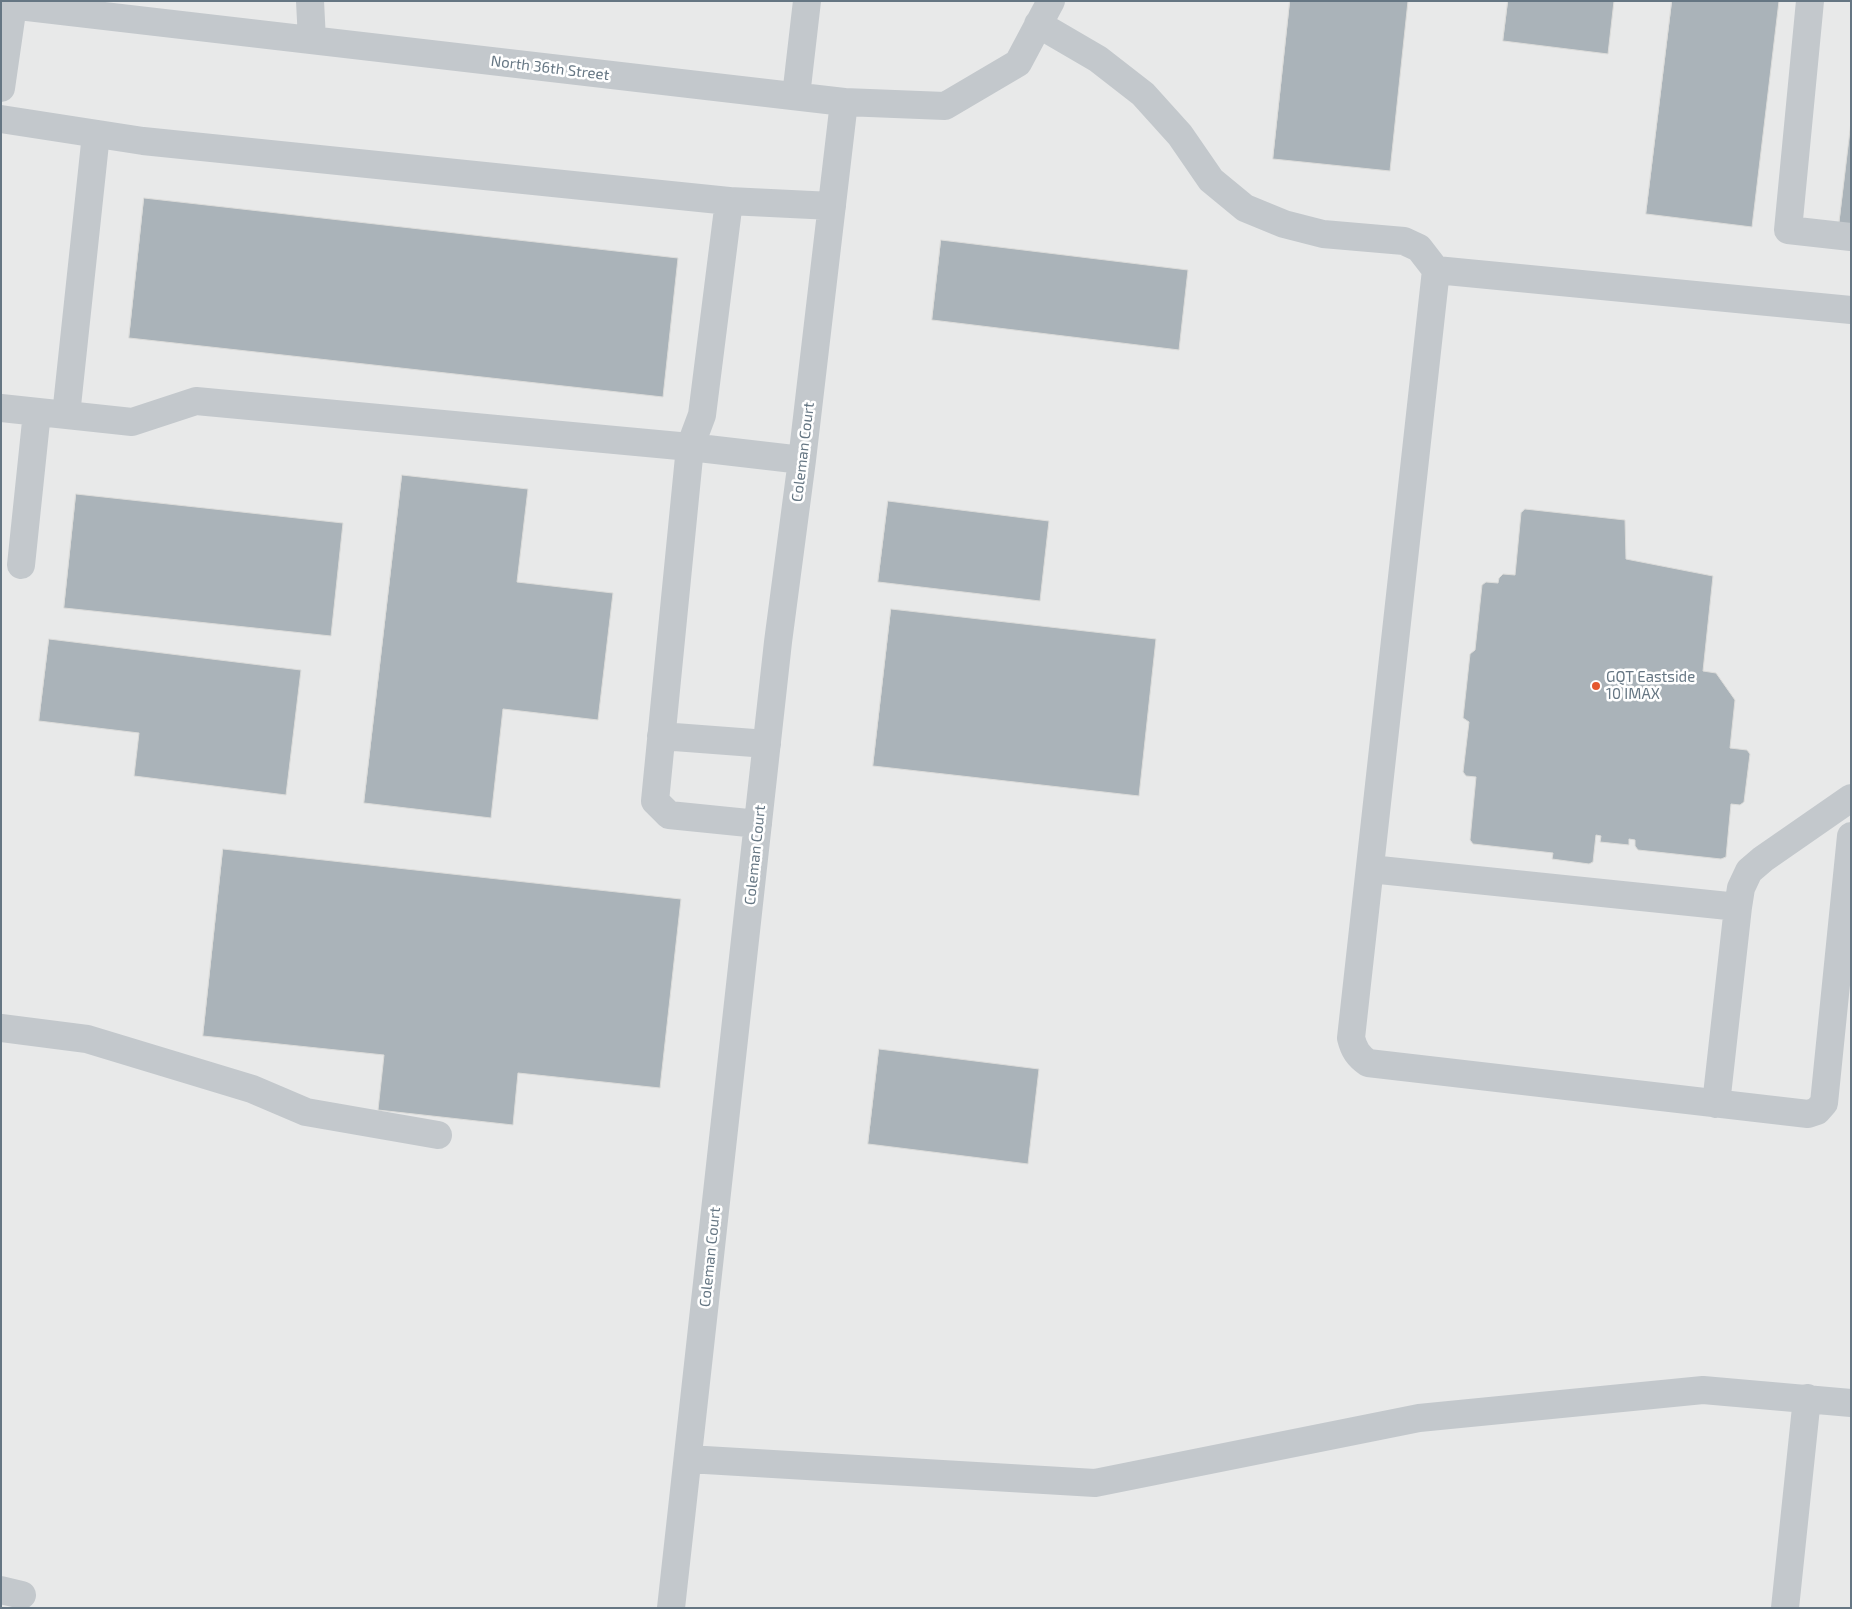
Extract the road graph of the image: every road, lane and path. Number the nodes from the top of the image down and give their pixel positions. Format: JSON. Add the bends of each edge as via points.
{"nodes":[{"id":1,"x":310,"y":1,"type":"edge"},
{"id":2,"x":807,"y":1,"type":"edge"},
{"id":3,"x":1810,"y":1,"type":"edge"},
{"id":4,"x":7,"y":4,"type":"edge"},
{"id":5,"x":1045,"y":13,"type":"edge"},
{"id":6,"x":312,"y":40,"type":"junction"},
{"id":7,"x":1,"y":88,"type":"edge"},
{"id":8,"x":796,"y":96,"type":"junction"},
{"id":9,"x":844,"y":102,"type":"junction"},
{"id":10,"x":1,"y":119,"type":"edge"},
{"id":11,"x":96,"y":134,"type":"junction"},
{"id":12,"x":728,"y":201,"type":"junction"},
{"id":13,"x":832,"y":206,"type":"junction"},
{"id":14,"x":1851,"y":237,"type":"edge"},
{"id":15,"x":1436,"y":270,"type":"junction"},
{"id":16,"x":1851,"y":310,"type":"edge"},
{"id":17,"x":1,"y":408,"type":"edge"},
{"id":18,"x":37,"y":412,"type":"junction"},
{"id":19,"x":66,"y":415,"type":"junction"},
{"id":20,"x":690,"y":447,"type":"junction"},
{"id":21,"x":802,"y":460,"type":"junction"},
{"id":22,"x":21,"y":565,"type":"dead end"},
{"id":23,"x":661,"y":736,"type":"junction"},
{"id":24,"x":767,"y":744,"type":"junction"},
{"id":25,"x":1851,"y":798,"type":"edge"},
{"id":26,"x":758,"y":824,"type":"junction"},
{"id":27,"x":1851,"y":836,"type":"edge"},
{"id":28,"x":1370,"y":869,"type":"junction"},
{"id":29,"x":1738,"y":908,"type":"junction"},
{"id":30,"x":1,"y":1028,"type":"edge"},
{"id":31,"x":1716,"y":1104,"type":"junction"},
{"id":32,"x":438,"y":1135,"type":"dead end"},
{"id":33,"x":1807,"y":1398,"type":"junction"},
{"id":34,"x":1851,"y":1403,"type":"edge"},
{"id":35,"x":688,"y":1459,"type":"junction"},
{"id":36,"x":671,"y":1608,"type":"edge"},
{"id":37,"x":1785,"y":1608,"type":"edge"}],
"edges":[{"from":1,"to":6,"type":"street"},
{"from":2,"to":8,"type":"street"},
{"from":3,"to":14,"type":"street","via":[[1788,230]]},
{"from":4,"to":6,"type":"street","name":"North 36th Street"},
{"from":4,"to":7,"type":"street"},
{"from":5,"to":9,"type":"street","name":"North 36th Street","via":[[1018,63],[945,106]]},
{"from":5,"to":15,"type":"street","via":[[1143,94],[1180,136],[1210,180],[1245,208],[1284,224],[1323,234],[1404,241],[1420,248]]},
{"from":6,"to":8,"type":"street","name":"North 36th Street"},
{"from":8,"to":9,"type":"street","name":"North 36th Street"},
{"from":9,"to":13,"type":"street","name":"Coleman Court"},
{"from":10,"to":11,"type":"street"},
{"from":11,"to":12,"type":"street"},
{"from":11,"to":19,"type":"street"},
{"from":12,"to":13,"type":"street"},
{"from":12,"to":20,"type":"street","via":[[702,416]]},
{"from":13,"to":21,"type":"street","name":"Coleman Court"},
{"from":15,"to":16,"type":"street"},
{"from":15,"to":28,"type":"street"},
{"from":17,"to":18,"type":"street"},
{"from":18,"to":19,"type":"street"},
{"from":18,"to":22,"type":"street"},
{"from":19,"to":20,"type":"street","via":[[132,422],[196,401]]},
{"from":20,"to":21,"type":"street"},
{"from":20,"to":23,"type":"street"},
{"from":21,"to":24,"type":"street","name":"Coleman Court"},
{"from":23,"to":24,"type":"street"},
{"from":23,"to":26,"type":"street","via":[[655,800],[669,815]]},
{"from":24,"to":26,"type":"street","name":"Coleman Court"},
{"from":25,"to":29,"type":"street","via":[[1749,871],[1741,888]]},
{"from":26,"to":35,"type":"street","name":"Coleman Court"},
{"from":27,"to":31,"type":"street","via":[[1824,1103],[1817,1111],[1808,1114]]},
{"from":28,"to":29,"type":"street"},
{"from":28,"to":31,"type":"street","via":[[1351,1038],[1358,1056],[1368,1063]]},
{"from":29,"to":31,"type":"street"},
{"from":30,"to":32,"type":"street","via":[[87,1039],[252,1089],[306,1112]]},
{"from":33,"to":34,"type":"street"},
{"from":33,"to":35,"type":"street","via":[[1703,1390],[1419,1418],[1095,1483]]},
{"from":33,"to":37,"type":"street"},
{"from":35,"to":36,"type":"street","name":"Coleman Court"}]}
